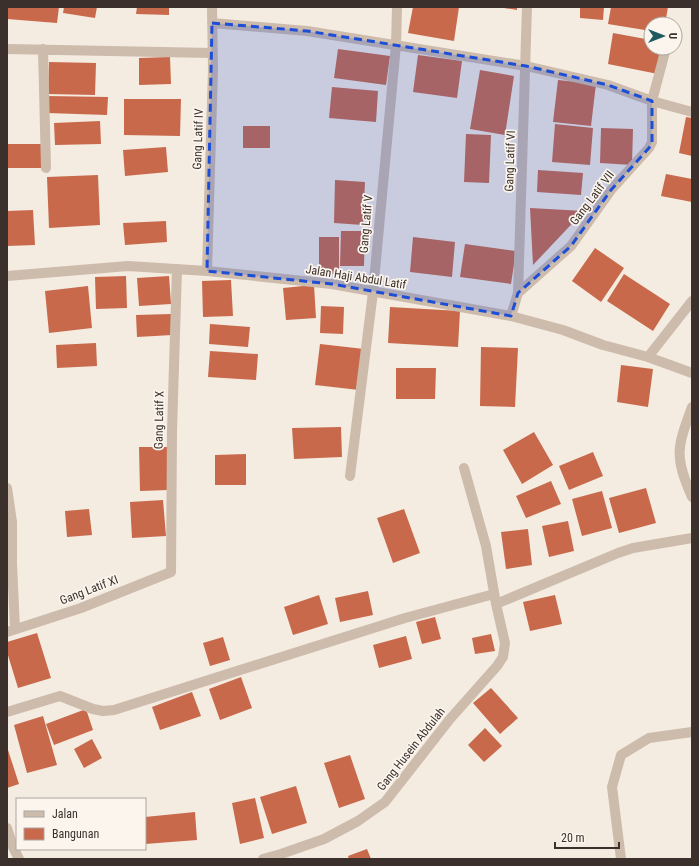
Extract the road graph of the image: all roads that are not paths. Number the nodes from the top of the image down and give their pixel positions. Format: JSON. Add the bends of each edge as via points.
{"nodes":[{"id":1,"x":212,"y":7,"type":"edge"},
{"id":2,"x":397,"y":7,"type":"edge"},
{"id":3,"x":527,"y":7,"type":"edge"},
{"id":4,"x":212,"y":23,"type":"junction"},
{"id":5,"x":396,"y":45,"type":"junction"},
{"id":6,"x":7,"y":49,"type":"edge"},
{"id":7,"x":44,"y":49,"type":"junction"},
{"id":8,"x":212,"y":53,"type":"junction"},
{"id":9,"x":664,"y":56,"type":"edge"},
{"id":10,"x":526,"y":66,"type":"junction"},
{"id":11,"x":652,"y":101,"type":"junction"},
{"id":12,"x":692,"y":112,"type":"edge"},
{"id":13,"x":46,"y":168,"type":"dead end"},
{"id":14,"x":177,"y":269,"type":"junction"},
{"id":15,"x":207,"y":271,"type":"junction"},
{"id":16,"x":7,"y":276,"type":"edge"},
{"id":17,"x":373,"y":292,"type":"junction"},
{"id":18,"x":518,"y":293,"type":"junction"},
{"id":19,"x":692,"y":301,"type":"edge"},
{"id":20,"x":511,"y":316,"type":"junction"},
{"id":21,"x":648,"y":358,"type":"junction"},
{"id":22,"x":692,"y":373,"type":"edge"},
{"id":23,"x":692,"y":407,"type":"edge"},
{"id":24,"x":464,"y":468,"type":"dead end"},
{"id":25,"x":350,"y":476,"type":"dead end"},
{"id":26,"x":7,"y":488,"type":"edge"},
{"id":27,"x":692,"y":497,"type":"edge"},
{"id":28,"x":692,"y":538,"type":"edge"},
{"id":29,"x":171,"y":572,"type":"joint"},
{"id":30,"x":495,"y":599,"type":"junction"},
{"id":31,"x":11,"y":631,"type":"edge"},
{"id":32,"x":7,"y":712,"type":"edge"},
{"id":33,"x":692,"y":732,"type":"edge"},
{"id":34,"x":7,"y":828,"type":"edge"},
{"id":35,"x":19,"y":859,"type":"edge"},
{"id":36,"x":263,"y":859,"type":"edge"},
{"id":37,"x":621,"y":859,"type":"edge"}],
"edges":[{"from":1,"to":4,"type":"street","name":"Gang Latif IV"},
{"from":2,"to":5,"type":"street","name":"Gang Latif V"},
{"from":3,"to":10,"type":"street","name":"Gang Latif VI"},
{"from":4,"to":5,"type":"street","via":[[307,31]]},
{"from":4,"to":8,"type":"street","name":"Gang Latif IV"},
{"from":5,"to":10,"type":"street"},
{"from":5,"to":17,"type":"street","name":"Gang Latif V"},
{"from":6,"to":7,"type":"street"},
{"from":7,"to":8,"type":"street"},
{"from":7,"to":13,"type":"street"},
{"from":8,"to":15,"type":"street","name":"Gang Latif IV"},
{"from":9,"to":11,"type":"street","name":"Gang Latif VII"},
{"from":10,"to":11,"type":"street","via":[[608,85]]},
{"from":10,"to":18,"type":"street","name":"Gang Latif VI"},
{"from":11,"to":12,"type":"street"},
{"from":11,"to":18,"type":"street","name":"Gang Latif VII","via":[[652,142],[649,148],[611,190],[571,246]]},
{"from":14,"to":15,"type":"street","name":"Jalan Haji Abdul Latif"},
{"from":14,"to":16,"type":"street","name":"Jalan Haji Abdul Latif","via":[[128,266]]},
{"from":14,"to":29,"type":"street","name":"Gang Latif X"},
{"from":15,"to":17,"type":"street","name":"Jalan Haji Abdul Latif","via":[[332,284]]},
{"from":17,"to":20,"type":"street","name":"Jalan Haji Abdul Latif"},
{"from":17,"to":25,"type":"street","name":"Gang Latif V"},
{"from":18,"to":20,"type":"street","name":"Gang Latif VI"},
{"from":19,"to":21,"type":"street"},
{"from":20,"to":21,"type":"street","name":"Jalan Haji Abdul Latif"},
{"from":21,"to":22,"type":"street","name":"Jalan Haji Abdul Latif"},
{"from":23,"to":27,"type":"street","via":[[679,447],[680,466]]},
{"from":24,"to":30,"type":"street","name":"Gang Husein Abdulah","via":[[486,546]]},
{"from":26,"to":31,"type":"street","name":"Gang Latif XI","via":[[12,522]]},
{"from":28,"to":30,"type":"street","via":[[633,548]]},
{"from":29,"to":31,"type":"street","name":"Gang Latif XI","via":[[81,608]]},
{"from":30,"to":32,"type":"street","via":[[405,618],[114,710],[93,709],[60,696]]},
{"from":30,"to":36,"type":"street","name":"Gang Husein Abdulah","via":[[505,643],[503,657],[498,666],[450,719],[386,802],[324,839]]},
{"from":33,"to":37,"type":"street","via":[[649,738],[621,755],[612,787]]},
{"from":34,"to":35,"type":"street"}]}
